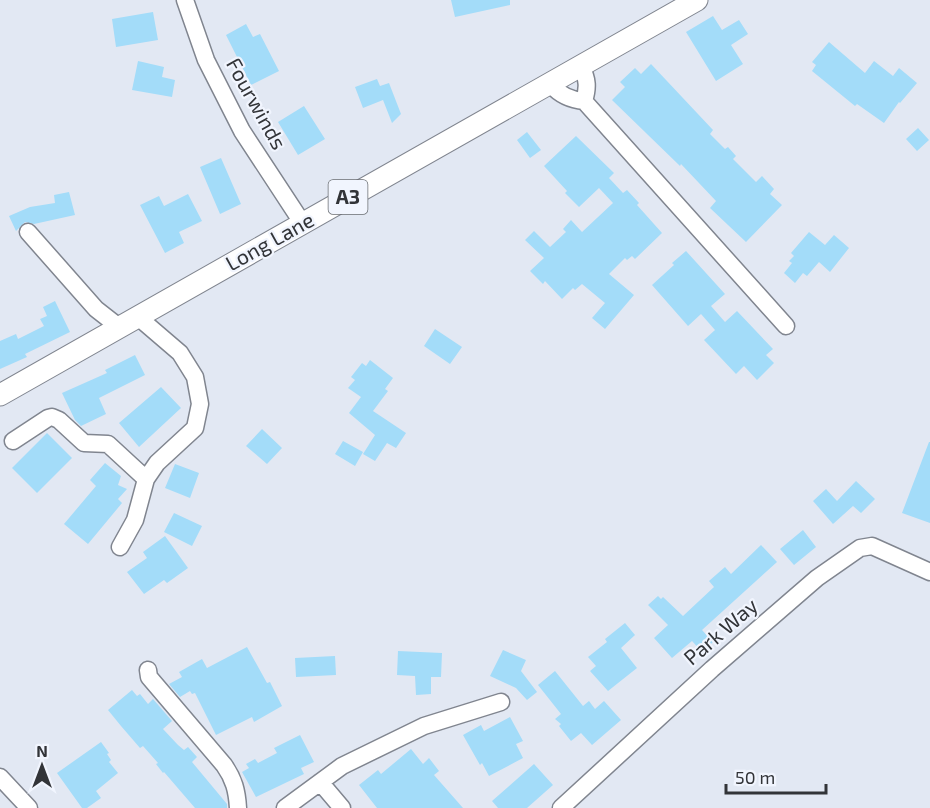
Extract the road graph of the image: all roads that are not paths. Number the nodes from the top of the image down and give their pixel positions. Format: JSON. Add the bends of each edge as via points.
{"nodes":[{"id":1,"x":185,"y":0,"type":"edge"},
{"id":2,"x":697,"y":0,"type":"edge"},
{"id":3,"x":580,"y":67,"type":"junction"},
{"id":4,"x":550,"y":85,"type":"junction"},
{"id":5,"x":584,"y":101,"type":"junction"},
{"id":6,"x":303,"y":224,"type":"junction"},
{"id":7,"x":28,"y":232,"type":"dead end"},
{"id":8,"x":138,"y":317,"type":"junction"},
{"id":9,"x":786,"y":326,"type":"dead end"},
{"id":10,"x":119,"y":327,"type":"junction"},
{"id":11,"x":0,"y":395,"type":"edge"},
{"id":12,"x":13,"y":441,"type":"dead end"},
{"id":13,"x":147,"y":479,"type":"junction"},
{"id":14,"x":120,"y":547,"type":"dead end"},
{"id":15,"x":930,"y":572,"type":"edge"},
{"id":16,"x":148,"y":670,"type":"dead end"},
{"id":17,"x":501,"y":702,"type":"dead end"},
{"id":18,"x":0,"y":777,"type":"edge"},
{"id":19,"x":320,"y":782,"type":"junction"},
{"id":20,"x":29,"y":808,"type":"edge"},
{"id":21,"x":238,"y":808,"type":"edge"},
{"id":22,"x":285,"y":808,"type":"edge"},
{"id":23,"x":342,"y":808,"type":"edge"},
{"id":24,"x":561,"y":808,"type":"edge"}],
"edges":[{"from":1,"to":6,"type":"street","name":"Fourwinds","via":[[206,60],[242,131]]},
{"from":2,"to":3,"type":"main road","name":"Long Lane","number":"A3"},
{"from":3,"to":4,"type":"main road","name":"Long Lane","number":"A3"},
{"from":3,"to":5,"type":"street","via":[[587,80]]},
{"from":4,"to":5,"type":"street","via":[[572,100]]},
{"from":4,"to":6,"type":"main road","name":"Long Lane","number":"A3"},
{"from":5,"to":9,"type":"street"},
{"from":6,"to":8,"type":"main road","name":"Long Lane","number":"A3"},
{"from":7,"to":10,"type":"street","via":[[96,309]]},
{"from":8,"to":10,"type":"main road","name":"Long Lane","number":"A3"},
{"from":8,"to":13,"type":"street","via":[[180,353],[195,377],[200,404],[195,428]]},
{"from":10,"to":11,"type":"main road","name":"Long Lane","number":"A3"},
{"from":12,"to":13,"type":"street","via":[[52,417],[84,443],[108,444]]},
{"from":13,"to":14,"type":"street","via":[[135,520]]},
{"from":15,"to":24,"type":"street","name":"Park Way","via":[[872,546],[860,548],[817,578],[712,669]]},
{"from":16,"to":21,"type":"street","via":[[149,677],[233,778]]},
{"from":17,"to":19,"type":"street","via":[[424,726],[342,766]]},
{"from":18,"to":20,"type":"street"},
{"from":19,"to":22,"type":"street"},
{"from":19,"to":23,"type":"street"}]}
